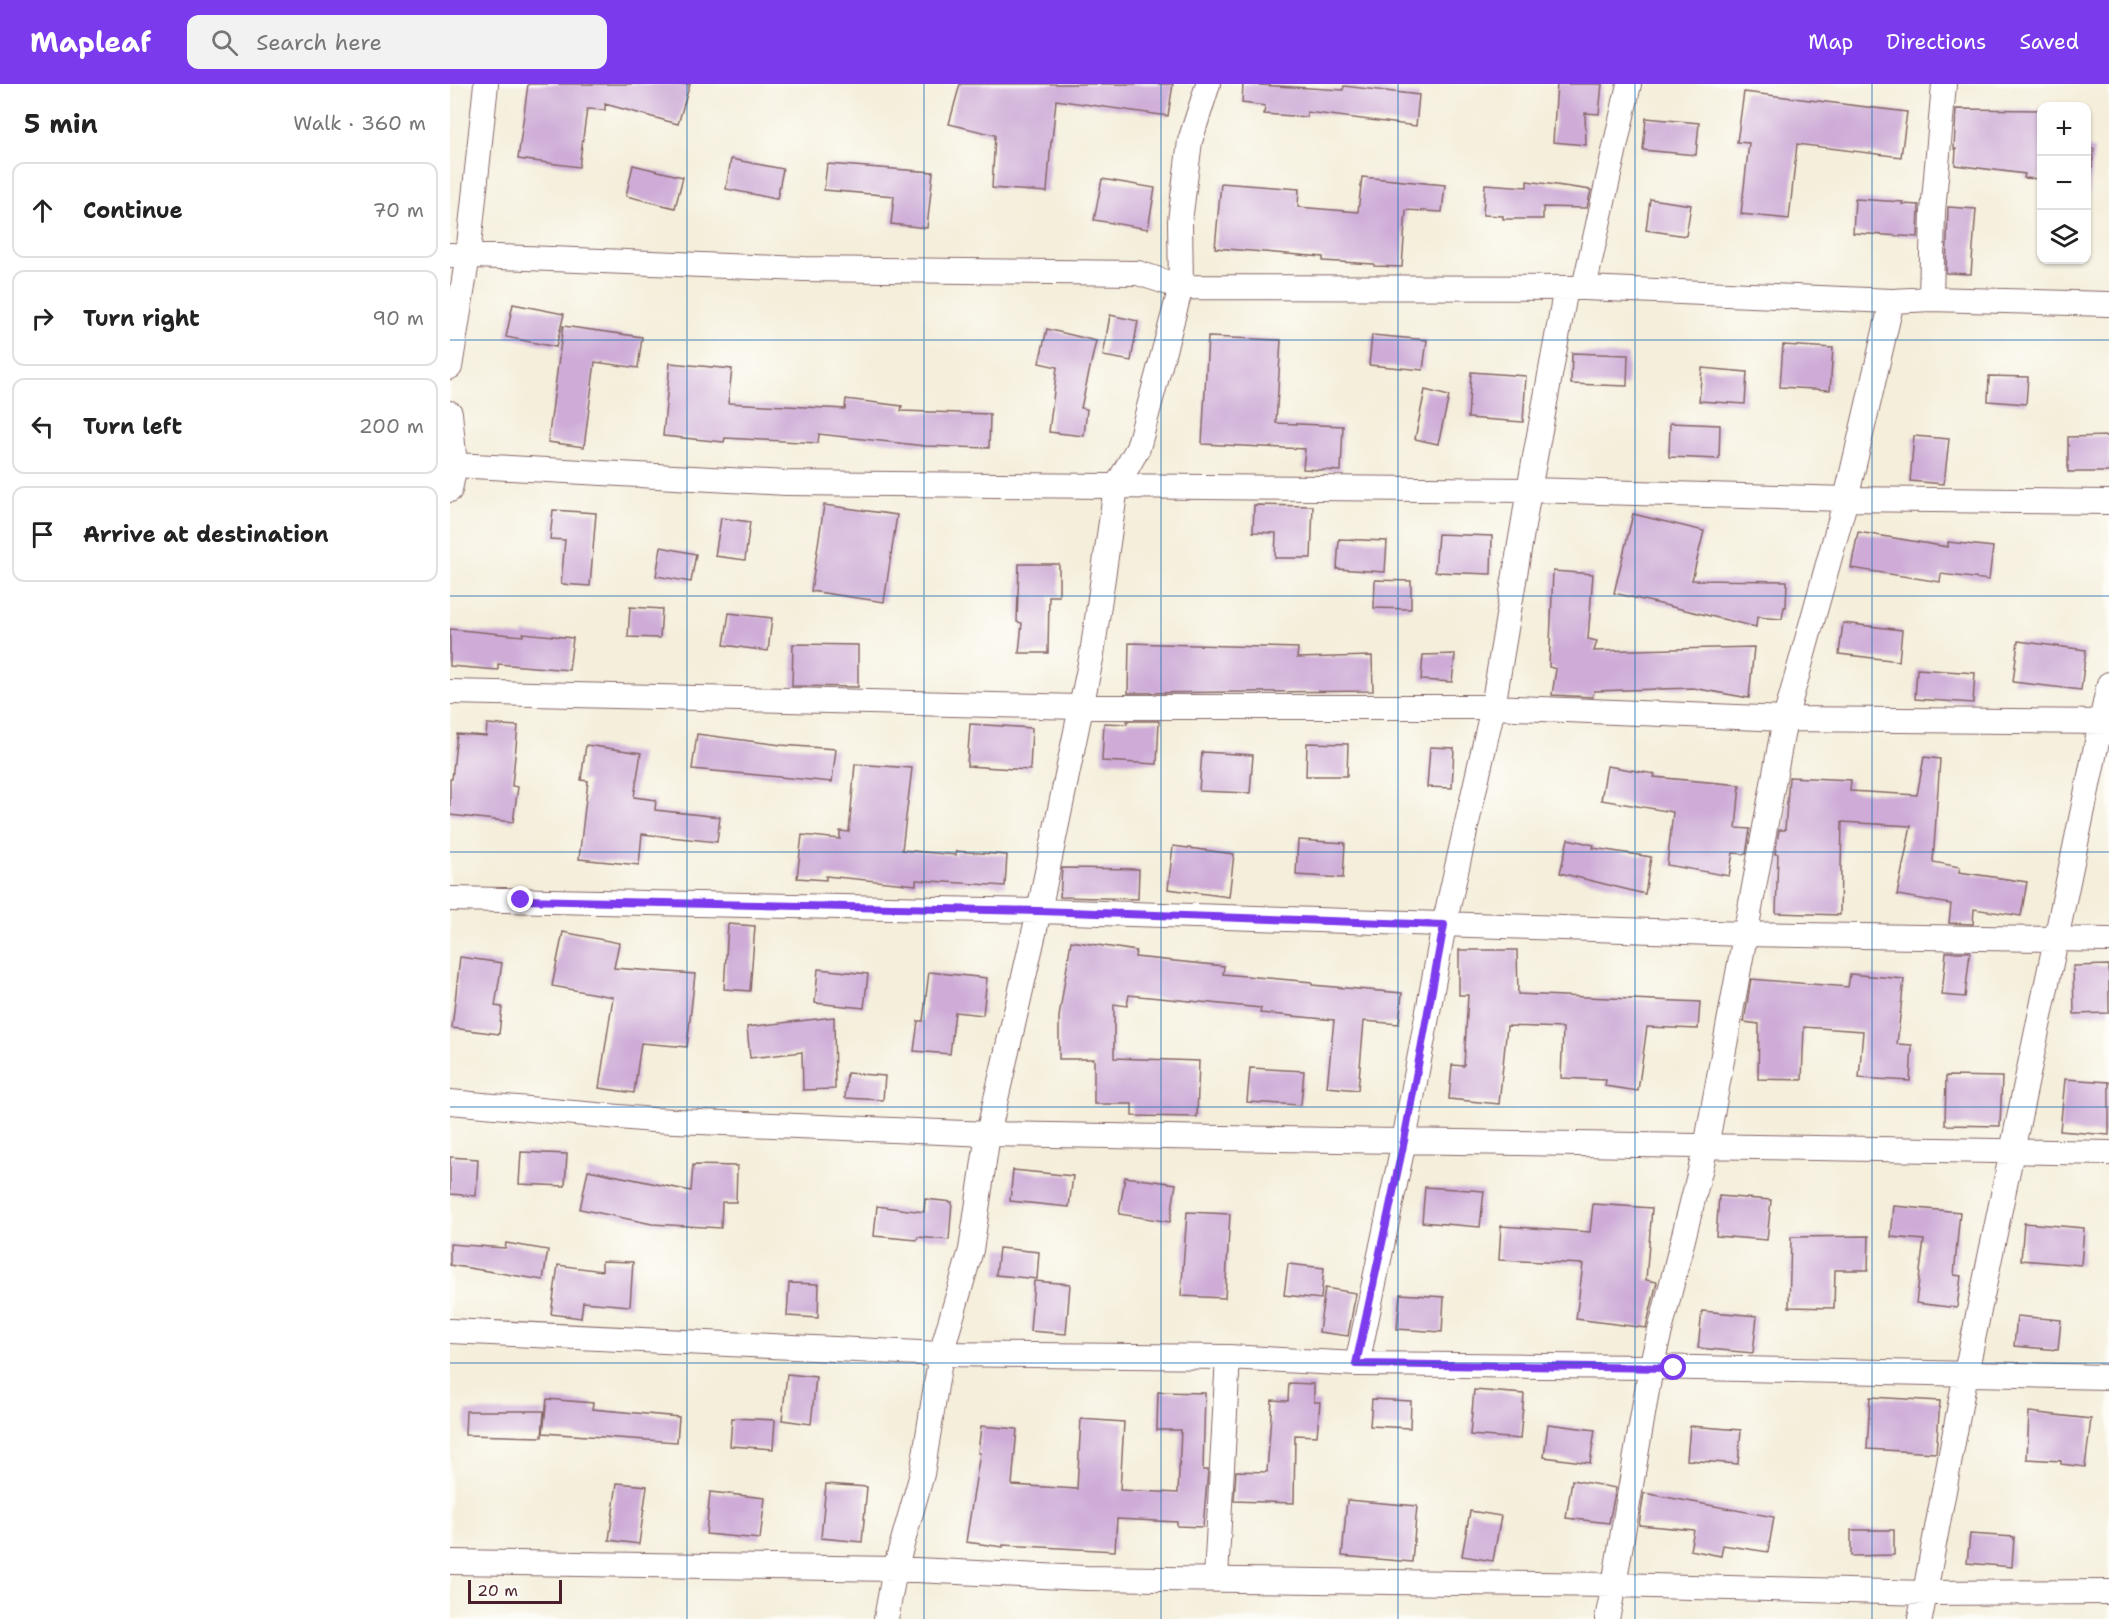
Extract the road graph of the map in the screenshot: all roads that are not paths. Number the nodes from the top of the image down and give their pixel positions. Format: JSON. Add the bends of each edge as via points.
{"nodes":[{"id":1,"x":486,"y":84,"type":"edge"},
{"id":2,"x":1208,"y":84,"type":"edge"},
{"id":3,"x":1629,"y":84,"type":"edge"},
{"id":4,"x":1944,"y":84,"type":"edge"},
{"id":5,"x":459,"y":255,"type":"edge"},
{"id":6,"x":1181,"y":287,"type":"junction"},
{"id":7,"x":1575,"y":288,"type":"junction"},
{"id":8,"x":1931,"y":299,"type":"junction"},
{"id":9,"x":1892,"y":301,"type":"junction"},
{"id":10,"x":2109,"y":304,"type":"edge"},
{"id":11,"x":450,"y":367,"type":"edge"},
{"id":12,"x":450,"y":413,"type":"edge"},
{"id":13,"x":455,"y":465,"type":"junction"},
{"id":14,"x":1116,"y":487,"type":"junction"},
{"id":15,"x":450,"y":490,"type":"edge"},
{"id":16,"x":1529,"y":490,"type":"junction"},
{"id":17,"x":1846,"y":499,"type":"junction"},
{"id":18,"x":2109,"y":502,"type":"edge"},
{"id":19,"x":2109,"y":684,"type":"edge"},
{"id":20,"x":450,"y":692,"type":"edge"},
{"id":21,"x":1080,"y":707,"type":"junction"},
{"id":22,"x":1493,"y":707,"type":"junction"},
{"id":23,"x":1785,"y":719,"type":"junction"},
{"id":24,"x":2105,"y":722,"type":"edge"},
{"id":25,"x":450,"y":899,"type":"edge"},
{"id":26,"x":1039,"y":911,"type":"junction"},
{"id":27,"x":1444,"y":925,"type":"junction"},
{"id":28,"x":1744,"y":934,"type":"junction"},
{"id":29,"x":2055,"y":938,"type":"junction"},
{"id":30,"x":2109,"y":940,"type":"edge"},
{"id":31,"x":450,"y":1102,"type":"edge"},
{"id":32,"x":988,"y":1134,"type":"junction"},
{"id":33,"x":1404,"y":1141,"type":"junction"},
{"id":34,"x":1706,"y":1147,"type":"junction"},
{"id":35,"x":2012,"y":1150,"type":"junction"},
{"id":36,"x":2109,"y":1154,"type":"edge"},
{"id":37,"x":450,"y":1331,"type":"edge"},
{"id":38,"x":941,"y":1354,"type":"junction"},
{"id":39,"x":1228,"y":1357,"type":"junction"},
{"id":40,"x":1356,"y":1364,"type":"junction"},
{"id":41,"x":1651,"y":1367,"type":"junction"},
{"id":42,"x":1966,"y":1373,"type":"junction"},
{"id":43,"x":2109,"y":1377,"type":"edge"},
{"id":44,"x":450,"y":1562,"type":"edge"},
{"id":45,"x":895,"y":1569,"type":"junction"},
{"id":46,"x":1216,"y":1578,"type":"junction"},
{"id":47,"x":1614,"y":1585,"type":"junction"},
{"id":48,"x":2109,"y":1592,"type":"edge"},
{"id":49,"x":1927,"y":1593,"type":"junction"},
{"id":50,"x":886,"y":1619,"type":"edge"},
{"id":51,"x":1607,"y":1619,"type":"edge"},
{"id":52,"x":1920,"y":1619,"type":"edge"}],
"edges":[{"from":1,"to":5,"type":"street"},
{"from":2,"to":6,"type":"street","via":[[1191,141],[1180,221]]},
{"from":3,"to":7,"type":"street"},
{"from":4,"to":8,"type":"street","via":[[1933,212]]},
{"from":5,"to":6,"type":"street","via":[[804,269],[1138,273]]},
{"from":5,"to":11,"type":"street"},
{"from":6,"to":7,"type":"street"},
{"from":6,"to":14,"type":"street","via":[[1138,448]]},
{"from":7,"to":9,"type":"street"},
{"from":7,"to":16,"type":"street"},
{"from":8,"to":9,"type":"street"},
{"from":8,"to":10,"type":"street"},
{"from":9,"to":17,"type":"street"},
{"from":12,"to":13,"type":"street"},
{"from":13,"to":14,"type":"street","via":[[786,483]]},
{"from":13,"to":15,"type":"street"},
{"from":14,"to":16,"type":"street"},
{"from":14,"to":21,"type":"street","via":[[1092,654]]},
{"from":16,"to":17,"type":"street"},
{"from":16,"to":22,"type":"street"},
{"from":17,"to":18,"type":"street"},
{"from":17,"to":23,"type":"street"},
{"from":19,"to":24,"type":"street"},
{"from":20,"to":21,"type":"street"},
{"from":21,"to":22,"type":"street"},
{"from":21,"to":26,"type":"street"},
{"from":22,"to":23,"type":"street"},
{"from":22,"to":27,"type":"street"},
{"from":23,"to":24,"type":"street"},
{"from":23,"to":28,"type":"street"},
{"from":24,"to":29,"type":"street"},
{"from":25,"to":26,"type":"street"},
{"from":26,"to":27,"type":"street"},
{"from":26,"to":32,"type":"street"},
{"from":27,"to":28,"type":"street"},
{"from":27,"to":33,"type":"street"},
{"from":28,"to":29,"type":"street"},
{"from":28,"to":34,"type":"street"},
{"from":29,"to":30,"type":"street"},
{"from":29,"to":35,"type":"street"},
{"from":31,"to":32,"type":"street","via":[[653,1120]]},
{"from":32,"to":33,"type":"street"},
{"from":32,"to":38,"type":"street","via":[[971,1250]]},
{"from":33,"to":34,"type":"street"},
{"from":33,"to":40,"type":"street"},
{"from":34,"to":35,"type":"street"},
{"from":34,"to":41,"type":"street"},
{"from":35,"to":36,"type":"street"},
{"from":35,"to":42,"type":"street"},
{"from":37,"to":38,"type":"street"},
{"from":38,"to":39,"type":"street"},
{"from":38,"to":45,"type":"street","via":[[922,1474]]},
{"from":39,"to":40,"type":"street"},
{"from":39,"to":46,"type":"street"},
{"from":40,"to":41,"type":"street"},
{"from":41,"to":42,"type":"street"},
{"from":41,"to":47,"type":"street"},
{"from":42,"to":43,"type":"street"},
{"from":42,"to":49,"type":"street"},
{"from":44,"to":45,"type":"street"},
{"from":45,"to":46,"type":"street","via":[[1085,1578]]},
{"from":45,"to":50,"type":"street"},
{"from":46,"to":47,"type":"street"},
{"from":47,"to":49,"type":"street"},
{"from":47,"to":51,"type":"street"},
{"from":48,"to":49,"type":"street"},
{"from":49,"to":52,"type":"street"}]}
